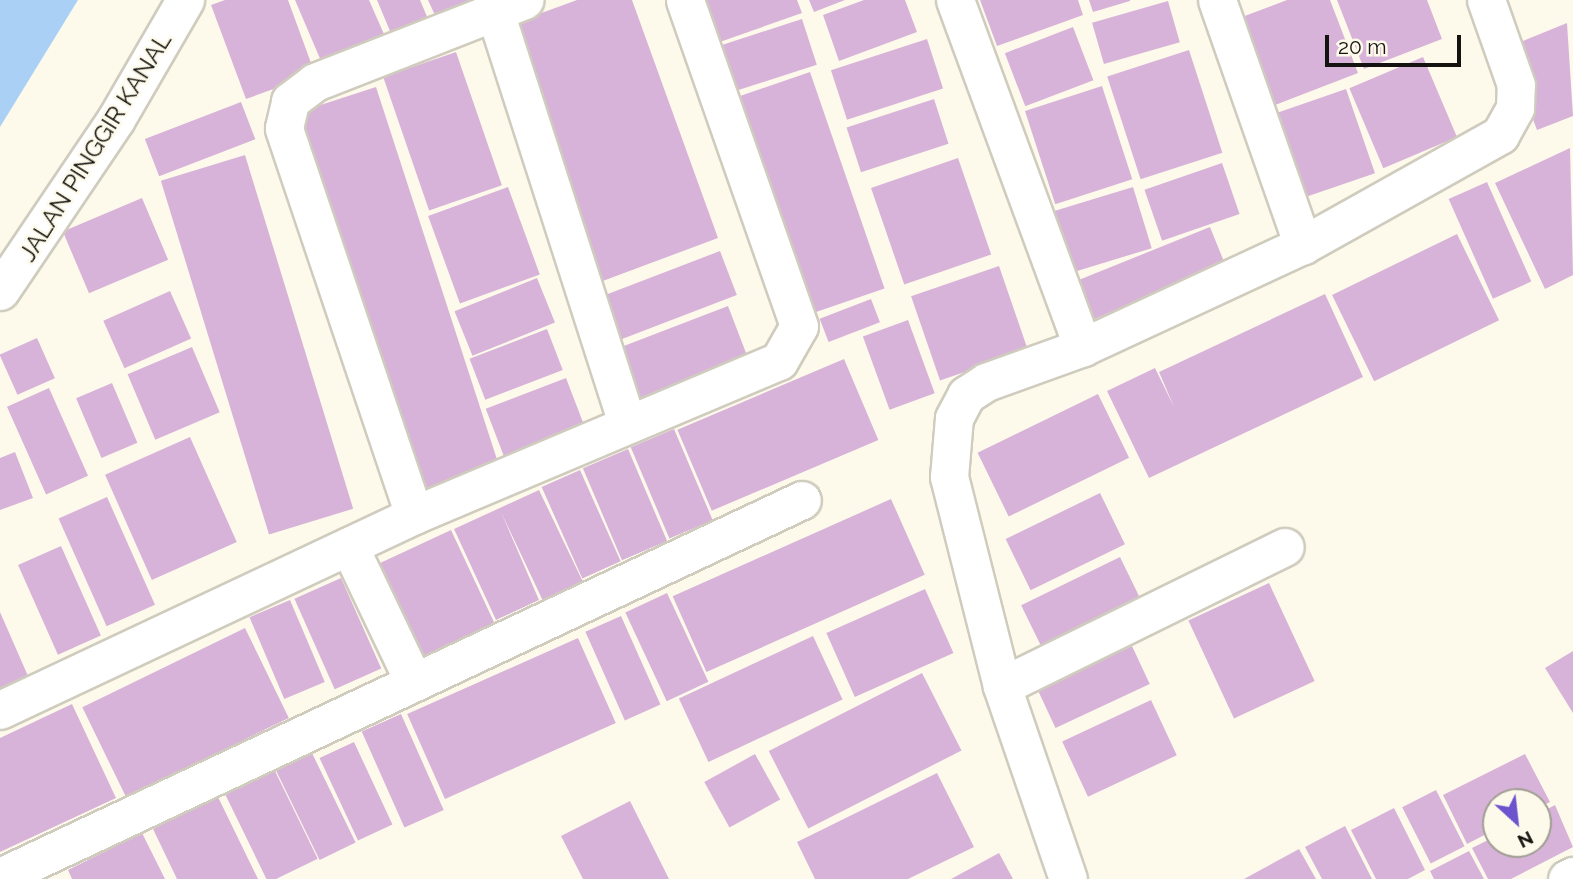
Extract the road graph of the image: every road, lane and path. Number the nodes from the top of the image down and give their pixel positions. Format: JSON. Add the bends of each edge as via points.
{"nodes":[{"id":1,"x":685,"y":0,"type":"edge"},
{"id":2,"x":955,"y":0,"type":"edge"},
{"id":3,"x":1217,"y":0,"type":"edge"},
{"id":4,"x":1486,"y":0,"type":"edge"},
{"id":5,"x":192,"y":5,"type":"edge"},
{"id":6,"x":510,"y":6,"type":"edge"},
{"id":7,"x":1303,"y":245,"type":"junction"},
{"id":8,"x":0,"y":291,"type":"edge"},
{"id":9,"x":1083,"y":347,"type":"junction"},
{"id":10,"x":627,"y":423,"type":"junction"},
{"id":11,"x":802,"y":500,"type":"dead end"},
{"id":12,"x":414,"y":515,"type":"junction"},
{"id":13,"x":349,"y":546,"type":"junction"},
{"id":14,"x":1285,"y":547,"type":"dead end"},
{"id":15,"x":414,"y":682,"type":"junction"},
{"id":16,"x":1002,"y":686,"type":"junction"},
{"id":17,"x":0,"y":710,"type":"edge"},
{"id":18,"x":1573,"y":876,"type":"edge"},
{"id":19,"x":0,"y":877,"type":"edge"},
{"id":20,"x":1068,"y":879,"type":"edge"},
{"id":21,"x":1567,"y":879,"type":"edge"}],
"edges":[{"from":1,"to":10,"type":"street","via":[[799,326],[779,362]]},
{"from":2,"to":9,"type":"street"},
{"from":3,"to":7,"type":"street"},
{"from":4,"to":7,"type":"street","via":[[1516,85],[1515,108],[1500,135]]},
{"from":5,"to":8,"type":"street","name":"JALAN PINGGIR KANAL"},
{"from":6,"to":10,"type":"street"},
{"from":6,"to":12,"type":"street","via":[[315,82],[290,101],[284,128]]},
{"from":7,"to":9,"type":"street"},
{"from":9,"to":16,"type":"street","via":[[986,382],[966,395],[954,418],[949,477]]},
{"from":10,"to":12,"type":"street"},
{"from":11,"to":15,"type":"street"},
{"from":12,"to":13,"type":"street"},
{"from":13,"to":15,"type":"street"},
{"from":13,"to":17,"type":"street"},
{"from":14,"to":16,"type":"street"},
{"from":15,"to":19,"type":"street"},
{"from":16,"to":20,"type":"street"},
{"from":18,"to":21,"type":"street"}]}
